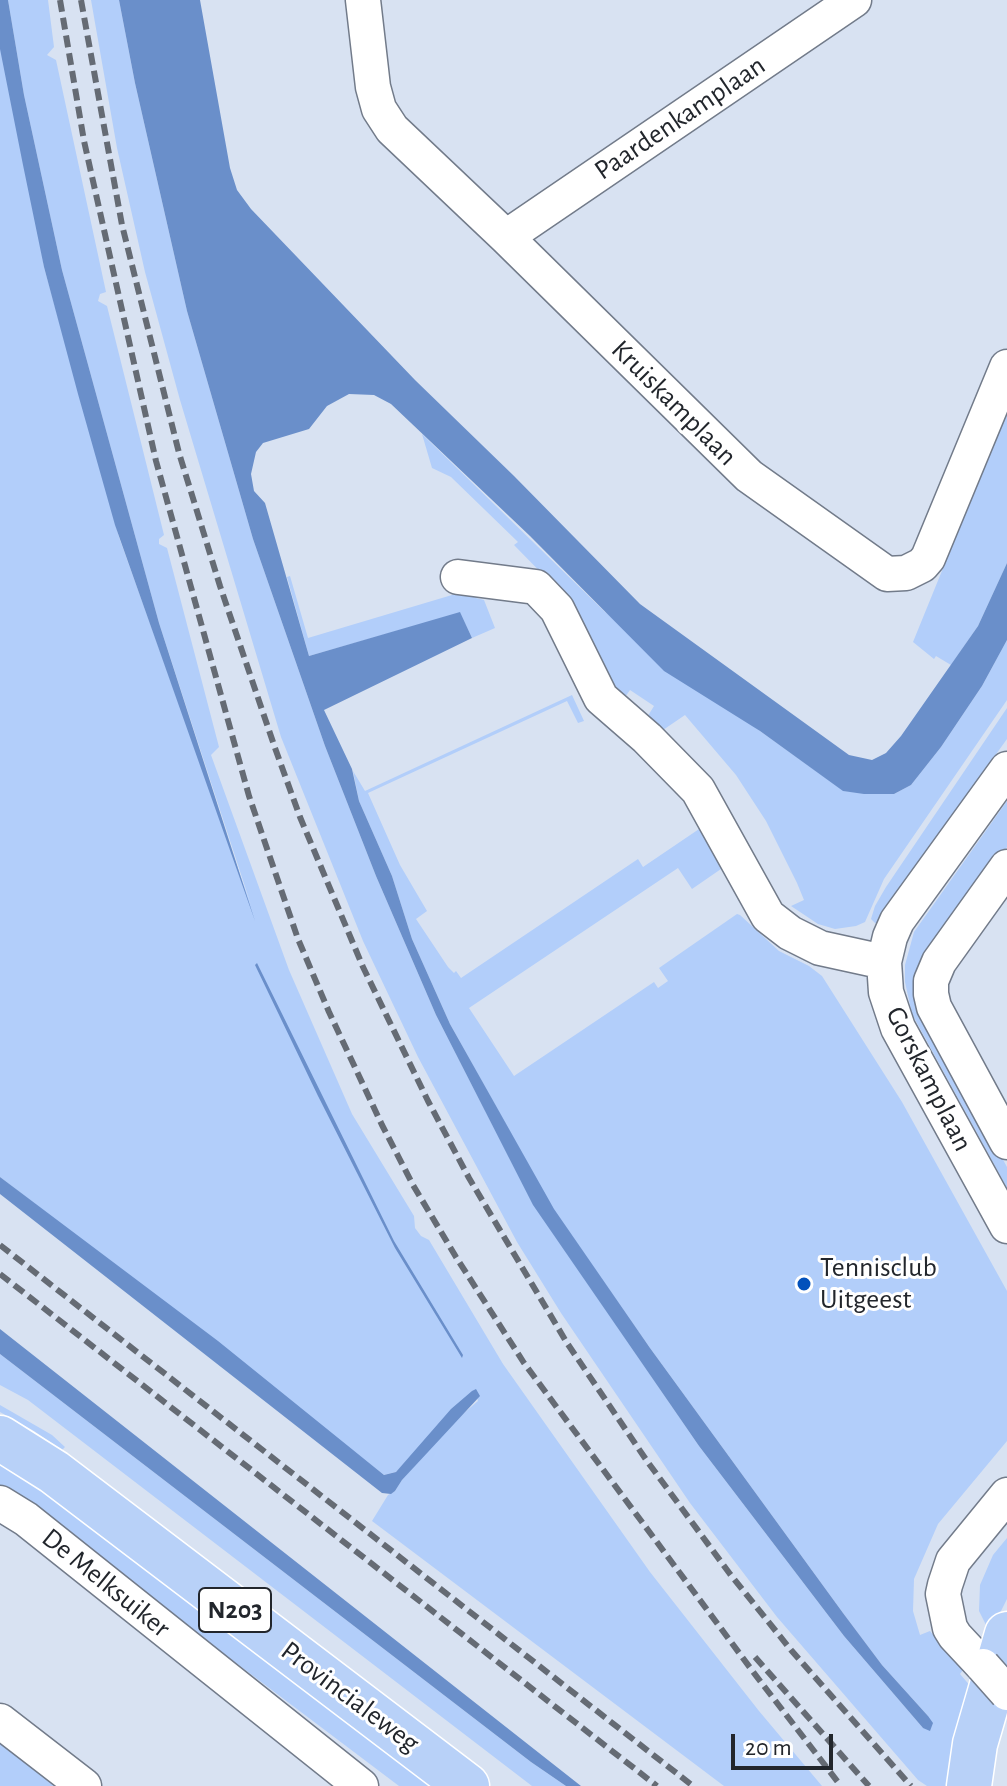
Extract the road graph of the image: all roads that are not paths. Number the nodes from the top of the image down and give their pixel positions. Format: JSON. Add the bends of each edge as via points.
{"nodes":[{"id":1,"x":363,"y":0,"type":"edge"},
{"id":2,"x":854,"y":0,"type":"edge"},
{"id":3,"x":506,"y":237,"type":"junction"},
{"id":4,"x":1007,"y":367,"type":"edge"},
{"id":5,"x":458,"y":577,"type":"dead end"},
{"id":6,"x":1007,"y":769,"type":"edge"},
{"id":7,"x":1007,"y":867,"type":"edge"},
{"id":8,"x":884,"y":962,"type":"junction"},
{"id":9,"x":1007,"y":1142,"type":"edge"},
{"id":10,"x":1007,"y":1226,"type":"edge"},
{"id":11,"x":0,"y":1438,"type":"edge"},
{"id":12,"x":1007,"y":1495,"type":"edge"},
{"id":13,"x":0,"y":1503,"type":"edge"},
{"id":14,"x":995,"y":1650,"type":"edge"},
{"id":15,"x":1007,"y":1693,"type":"edge"},
{"id":16,"x":1007,"y":1716,"type":"edge"},
{"id":17,"x":0,"y":1721,"type":"edge"},
{"id":18,"x":84,"y":1786,"type":"edge"},
{"id":19,"x":361,"y":1786,"type":"edge"},
{"id":20,"x":467,"y":1786,"type":"edge"},
{"id":21,"x":969,"y":1786,"type":"edge"},
{"id":22,"x":991,"y":1786,"type":"edge"}],
"edges":[{"from":1,"to":3,"type":"street","name":"Kruiskamplaan","via":[[379,109],[392,129]]},
{"from":2,"to":3,"type":"street","name":"Paardenkamplaan"},
{"from":3,"to":4,"type":"street","name":"Kruiskamplaan","via":[[749,476],[887,574],[906,573],[928,558]]},
{"from":5,"to":8,"type":"street","via":[[536,587],[557,609],[601,698],[698,790],[768,916],[820,948]]},
{"from":6,"to":8,"type":"street","name":"Gorskamplaan","via":[[897,921]]},
{"from":7,"to":9,"type":"street","name":"Gorskamplaan","via":[[931,981],[934,1007]]},
{"from":8,"to":10,"type":"street","name":"Gorskamplaan","via":[[886,992],[898,1028]]},
{"from":11,"to":20,"type":"main road","name":"Provincialeweg","number":"N203","via":[[54,1472]]},
{"from":12,"to":14,"type":"street","via":[[953,1561],[943,1594],[955,1636]]},
{"from":13,"to":19,"type":"street","name":"De Melksuiker"},
{"from":14,"to":15,"type":"street","bridge":true},
{"from":14,"to":21,"type":"main road"},
{"from":16,"to":22,"type":"main road"},
{"from":17,"to":18,"type":"street"}]}
